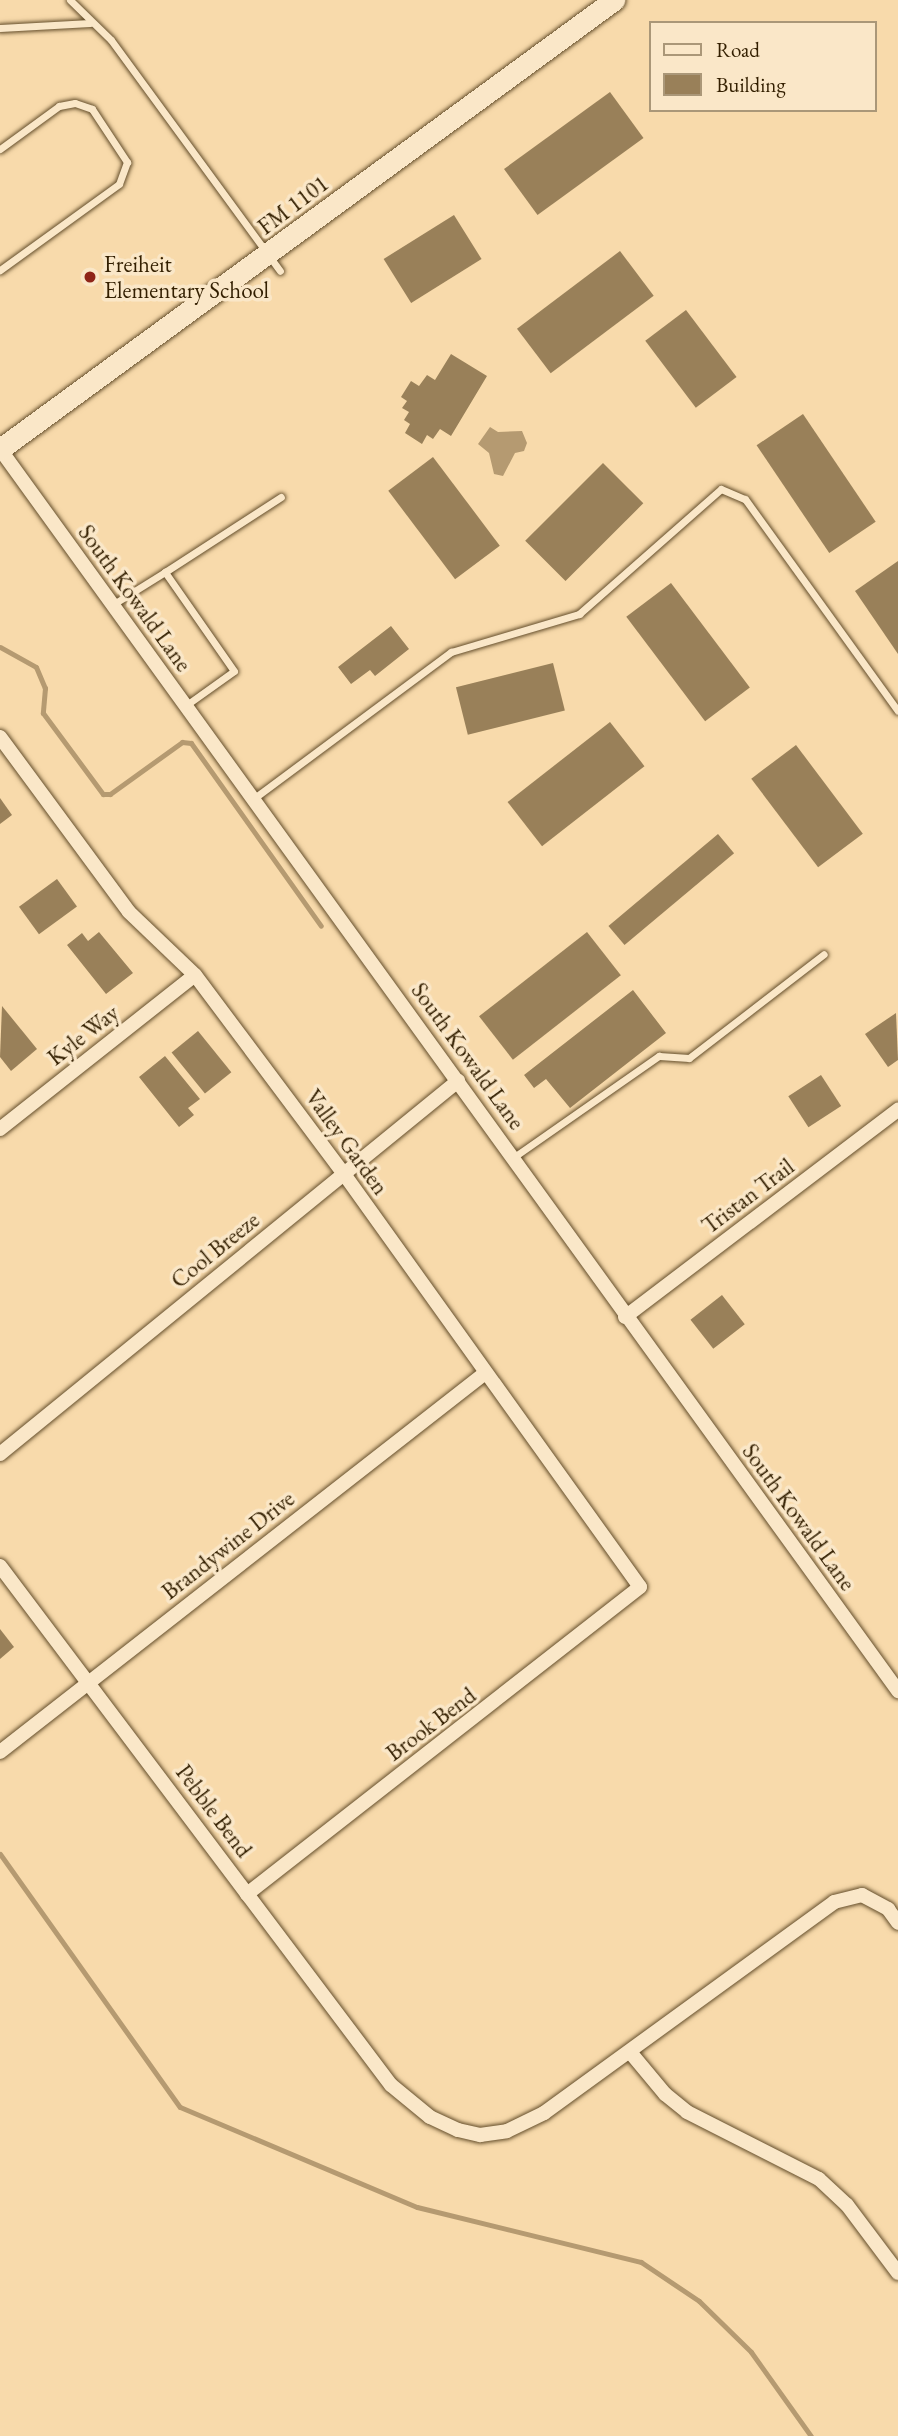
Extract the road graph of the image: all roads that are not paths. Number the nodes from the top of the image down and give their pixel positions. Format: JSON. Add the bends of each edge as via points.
{"nodes":[{"id":1,"x":70,"y":0,"type":"edge"},
{"id":2,"x":614,"y":0,"type":"edge"},
{"id":3,"x":91,"y":23,"type":"junction"},
{"id":4,"x":0,"y":28,"type":"edge"},
{"id":5,"x":0,"y":149,"type":"edge"},
{"id":6,"x":273,"y":264,"type":"junction"},
{"id":7,"x":0,"y":270,"type":"edge"},
{"id":8,"x":0,"y":449,"type":"edge"},
{"id":9,"x":281,"y":497,"type":"dead end"},
{"id":10,"x":165,"y":572,"type":"junction"},
{"id":11,"x":111,"y":605,"type":"junction"},
{"id":12,"x":185,"y":706,"type":"junction"},
{"id":13,"x":898,"y":711,"type":"edge"},
{"id":14,"x":0,"y":737,"type":"edge"},
{"id":15,"x":253,"y":799,"type":"junction"},
{"id":16,"x":824,"y":954,"type":"dead end"},
{"id":17,"x":195,"y":975,"type":"junction"},
{"id":18,"x":458,"y":1081,"type":"junction"},
{"id":19,"x":898,"y":1110,"type":"edge"},
{"id":20,"x":0,"y":1129,"type":"edge"},
{"id":21,"x":514,"y":1157,"type":"junction"},
{"id":22,"x":344,"y":1174,"type":"junction"},
{"id":23,"x":625,"y":1317,"type":"junction"},
{"id":24,"x":484,"y":1374,"type":"junction"},
{"id":25,"x":0,"y":1454,"type":"edge"},
{"id":26,"x":0,"y":1566,"type":"edge"},
{"id":27,"x":640,"y":1587,"type":"joint"},
{"id":28,"x":87,"y":1682,"type":"junction"},
{"id":29,"x":898,"y":1691,"type":"edge"},
{"id":30,"x":1,"y":1751,"type":"edge"},
{"id":31,"x":247,"y":1894,"type":"junction"},
{"id":32,"x":898,"y":1923,"type":"edge"},
{"id":33,"x":630,"y":2052,"type":"junction"},
{"id":34,"x":898,"y":2273,"type":"edge"}],
"edges":[{"from":1,"to":3,"type":"lane"},
{"from":2,"to":6,"type":"main road","name":"FM 1101","number":"FM 1101"},
{"from":3,"to":4,"type":"lane"},
{"from":3,"to":6,"type":"lane","via":[[111,40]]},
{"from":5,"to":7,"type":"lane","via":[[59,106],[75,103],[92,109],[127,162],[119,184]]},
{"from":6,"to":8,"type":"main road","name":"FM 1101","number":"FM 1101"},
{"from":8,"to":11,"type":"street","name":"South Kowald Lane"},
{"from":9,"to":10,"type":"lane"},
{"from":10,"to":11,"type":"lane"},
{"from":10,"to":12,"type":"lane","via":[[234,671]]},
{"from":11,"to":12,"type":"street","name":"South Kowald Lane"},
{"from":12,"to":15,"type":"street","name":"South Kowald Lane"},
{"from":13,"to":15,"type":"lane","via":[[745,499],[721,489],[579,614],[451,652]]},
{"from":14,"to":17,"type":"street","name":"Valley Garden","via":[[129,912]]},
{"from":15,"to":18,"type":"street","name":"South Kowald Lane"},
{"from":16,"to":21,"type":"lane","via":[[689,1058],[659,1056]]},
{"from":17,"to":20,"type":"street","name":"Kyle Way"},
{"from":17,"to":22,"type":"street","name":"Valley Garden"},
{"from":18,"to":21,"type":"street","name":"South Kowald Lane"},
{"from":18,"to":22,"type":"street","name":"Cool Breeze"},
{"from":19,"to":23,"type":"street","name":"Tristan Trail"},
{"from":21,"to":23,"type":"street","name":"South Kowald Lane"},
{"from":22,"to":24,"type":"street","name":"Valley Garden"},
{"from":22,"to":25,"type":"street","name":"Cool Breeze"},
{"from":23,"to":29,"type":"street","name":"South Kowald Lane"},
{"from":24,"to":27,"type":"street","name":"Valley Garden"},
{"from":24,"to":28,"type":"street","name":"Brandywine Drive"},
{"from":26,"to":28,"type":"street","name":"Pebble Bend"},
{"from":27,"to":31,"type":"street","name":"Brook Bend"},
{"from":28,"to":30,"type":"street","name":"Brandywine Drive"},
{"from":28,"to":31,"type":"street","name":"Pebble Bend"},
{"from":31,"to":33,"type":"street","name":"Pebble Bend","via":[[391,2085],[430,2117],[480,2135],[507,2131],[544,2113]]},
{"from":32,"to":33,"type":"street","name":"Pebble Bend","via":[[888,1909],[862,1895],[834,1902]]},
{"from":33,"to":34,"type":"street","via":[[665,2094],[687,2112],[819,2179],[847,2205]]}]}
